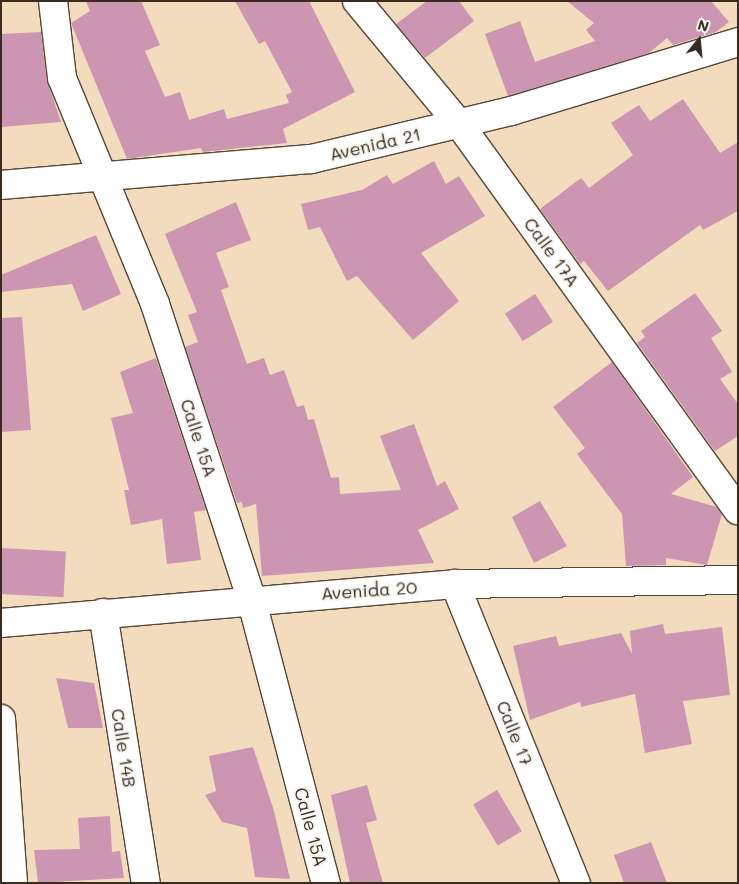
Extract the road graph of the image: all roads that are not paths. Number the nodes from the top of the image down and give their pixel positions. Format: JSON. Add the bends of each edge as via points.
{"nodes":[{"id":1,"x":53,"y":1,"type":"edge"},
{"id":2,"x":357,"y":1,"type":"edge"},
{"id":3,"x":738,"y":42,"type":"edge"},
{"id":4,"x":460,"y":125,"type":"junction"},
{"id":5,"x":102,"y":176,"type":"junction"},
{"id":6,"x":1,"y":185,"type":"edge"},
{"id":7,"x":738,"y":510,"type":"edge"},
{"id":8,"x":738,"y":580,"type":"edge"},
{"id":9,"x":455,"y":584,"type":"junction"},
{"id":10,"x":250,"y":598,"type":"junction"},
{"id":11,"x":103,"y":613,"type":"junction"},
{"id":12,"x":1,"y":623,"type":"edge"},
{"id":13,"x":1,"y":719,"type":"edge"},
{"id":14,"x":13,"y":883,"type":"edge"},
{"id":15,"x":146,"y":883,"type":"edge"},
{"id":16,"x":326,"y":883,"type":"edge"},
{"id":17,"x":576,"y":883,"type":"edge"}],
"edges":[{"from":1,"to":5,"type":"street","name":"Calle 15A","via":[[62,78]]},
{"from":2,"to":4,"type":"street","name":"Calle 17A"},
{"from":3,"to":4,"type":"street","name":"Avenida 21"},
{"from":4,"to":5,"type":"street","name":"Avenida 21","via":[[310,159]]},
{"from":4,"to":7,"type":"street","name":"Calle 17A"},
{"from":5,"to":6,"type":"street","name":"Avenida 21"},
{"from":5,"to":10,"type":"street","name":"Calle 15A","via":[[155,304]]},
{"from":8,"to":9,"type":"street","name":"Avenida 20"},
{"from":9,"to":10,"type":"street","name":"Avenida 20"},
{"from":9,"to":17,"type":"street","name":"Calle 17"},
{"from":10,"to":11,"type":"street","name":"Avenida 20"},
{"from":10,"to":16,"type":"street","name":"Calle 15A"},
{"from":11,"to":12,"type":"street","name":"Avenida 20"},
{"from":11,"to":15,"type":"street","name":"Calle 14B"},
{"from":13,"to":14,"type":"street"}]}
